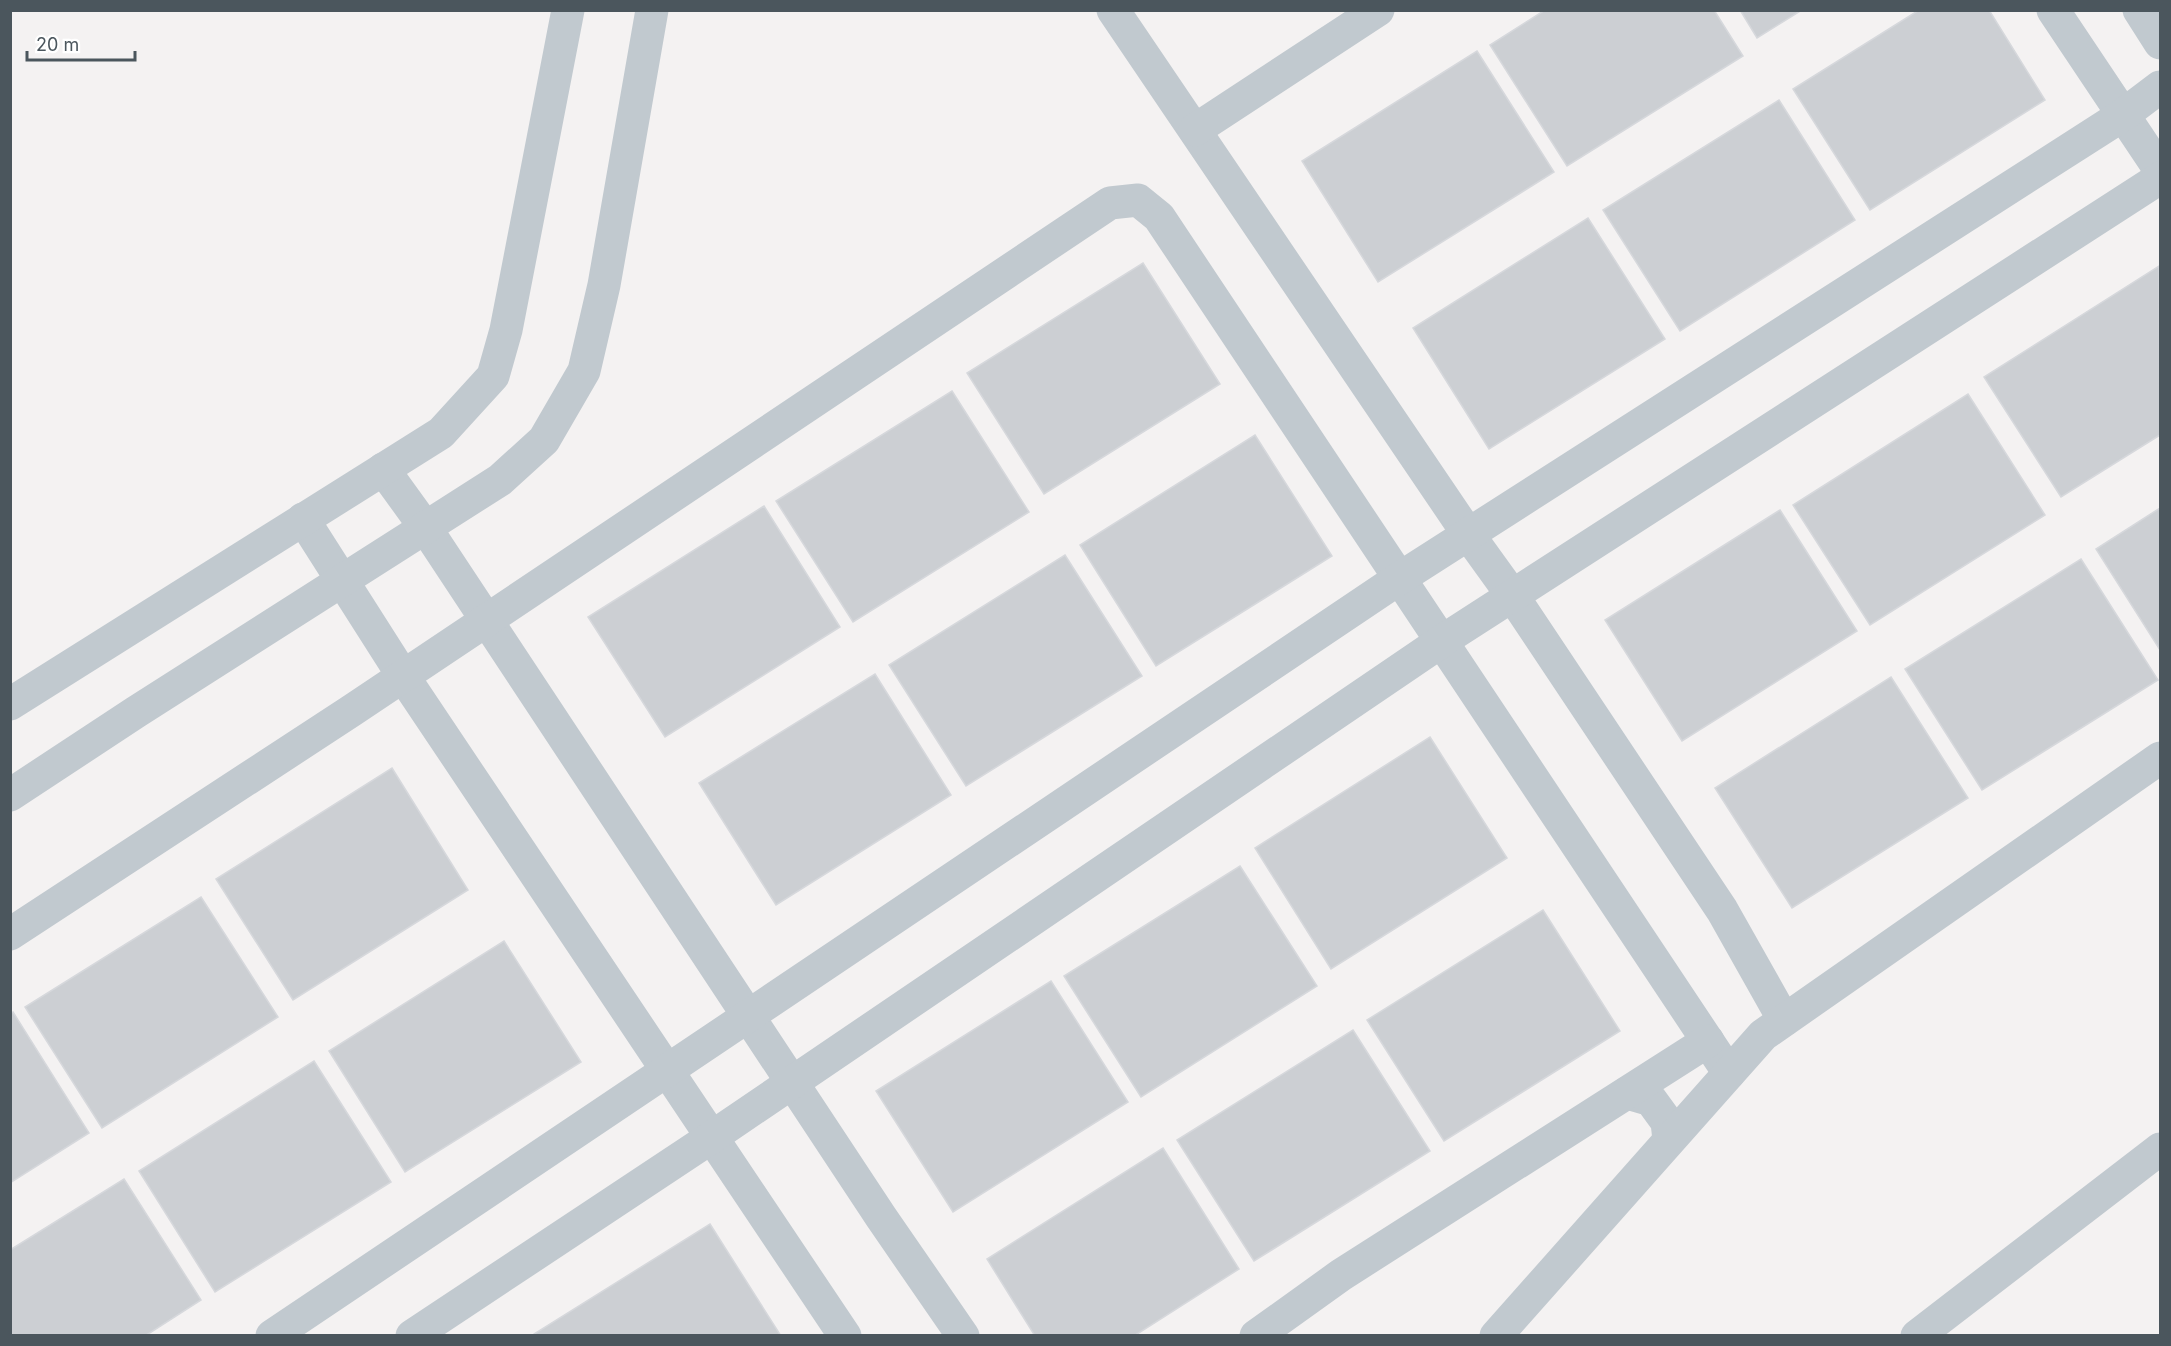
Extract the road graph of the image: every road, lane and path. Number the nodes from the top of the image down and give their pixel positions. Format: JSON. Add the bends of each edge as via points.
{"nodes":[{"id":1,"x":567,"y":10,"type":"edge"},
{"id":2,"x":652,"y":10,"type":"edge"},
{"id":3,"x":1113,"y":10,"type":"edge"},
{"id":4,"x":1378,"y":10,"type":"edge"},
{"id":5,"x":2053,"y":10,"type":"edge"},
{"id":6,"x":2139,"y":10,"type":"edge"},
{"id":7,"x":2160,"y":43,"type":"edge"},
{"id":8,"x":2160,"y":87,"type":"edge"},
{"id":9,"x":2123,"y":115,"type":"junction"},
{"id":10,"x":1195,"y":130,"type":"junction"},
{"id":11,"x":2160,"y":170,"type":"edge"},
{"id":12,"x":2160,"y":178,"type":"edge"},
{"id":13,"x":383,"y":470,"type":"junction"},
{"id":14,"x":303,"y":519,"type":"junction"},
{"id":15,"x":425,"y":527,"type":"junction"},
{"id":16,"x":1468,"y":534,"type":"junction"},
{"id":17,"x":1400,"y":578,"type":"junction"},
{"id":18,"x":343,"y":580,"type":"junction"},
{"id":19,"x":1512,"y":595,"type":"junction"},
{"id":20,"x":486,"y":621,"type":"junction"},
{"id":21,"x":1442,"y":641,"type":"junction"},
{"id":22,"x":403,"y":676,"type":"junction"},
{"id":23,"x":10,"y":704,"type":"edge"},
{"id":24,"x":2160,"y":758,"type":"edge"},
{"id":25,"x":10,"y":795,"type":"edge"},
{"id":26,"x":10,"y":934,"type":"edge"},
{"id":27,"x":747,"y":1015,"type":"junction"},
{"id":28,"x":1784,"y":1020,"type":"junction"},
{"id":29,"x":1708,"y":1041,"type":"junction"},
{"id":30,"x":668,"y":1071,"type":"junction"},
{"id":31,"x":1729,"y":1073,"type":"junction"},
{"id":32,"x":791,"y":1082,"type":"junction"},
{"id":33,"x":1627,"y":1093,"type":"junction"},
{"id":34,"x":712,"y":1137,"type":"junction"},
{"id":35,"x":1669,"y":1140,"type":"junction"},
{"id":36,"x":2160,"y":1149,"type":"edge"},
{"id":37,"x":272,"y":1335,"type":"edge"},
{"id":38,"x":412,"y":1335,"type":"edge"},
{"id":39,"x":845,"y":1335,"type":"edge"},
{"id":40,"x":963,"y":1335,"type":"edge"},
{"id":41,"x":1256,"y":1335,"type":"edge"},
{"id":42,"x":1496,"y":1335,"type":"edge"},
{"id":43,"x":1917,"y":1335,"type":"edge"}],
"edges":[{"from":1,"to":13,"type":"street","via":[[506,330],[493,376],[441,433]]},
{"from":2,"to":15,"type":"street","via":[[584,370],[544,440],[500,480]]},
{"from":3,"to":10,"type":"street"},
{"from":4,"to":10,"type":"street"},
{"from":5,"to":9,"type":"street"},
{"from":6,"to":7,"type":"street"},
{"from":8,"to":9,"type":"street"},
{"from":9,"to":11,"type":"street"},
{"from":9,"to":16,"type":"street"},
{"from":10,"to":16,"type":"street"},
{"from":12,"to":19,"type":"street"},
{"from":13,"to":14,"type":"street"},
{"from":13,"to":15,"type":"street"},
{"from":14,"to":18,"type":"street"},
{"from":14,"to":23,"type":"street"},
{"from":15,"to":18,"type":"street"},
{"from":15,"to":20,"type":"street"},
{"from":16,"to":17,"type":"street"},
{"from":16,"to":19,"type":"street"},
{"from":17,"to":20,"type":"street","via":[[1159,218],[1138,200],[1110,202]]},
{"from":17,"to":21,"type":"street"},
{"from":17,"to":27,"type":"street"},
{"from":18,"to":22,"type":"street"},
{"from":18,"to":25,"type":"street"},
{"from":19,"to":21,"type":"street"},
{"from":19,"to":28,"type":"street","via":[[1722,910]]},
{"from":20,"to":22,"type":"street"},
{"from":20,"to":27,"type":"street"},
{"from":21,"to":29,"type":"street"},
{"from":21,"to":32,"type":"street"},
{"from":22,"to":26,"type":"street"},
{"from":22,"to":30,"type":"street"},
{"from":24,"to":28,"type":"street"},
{"from":27,"to":30,"type":"street"},
{"from":27,"to":32,"type":"street"},
{"from":28,"to":31,"type":"street","via":[[1763,1035]]},
{"from":29,"to":31,"type":"street"},
{"from":29,"to":33,"type":"street"},
{"from":30,"to":34,"type":"street"},
{"from":30,"to":37,"type":"street"},
{"from":31,"to":35,"type":"street"},
{"from":32,"to":34,"type":"street"},
{"from":32,"to":40,"type":"street"},
{"from":33,"to":35,"type":"street","via":[[1651,1100],[1667,1122]]},
{"from":33,"to":41,"type":"street","via":[[1341,1275]]},
{"from":34,"to":38,"type":"street"},
{"from":34,"to":39,"type":"street"},
{"from":35,"to":42,"type":"street"},
{"from":36,"to":43,"type":"street"}]}
